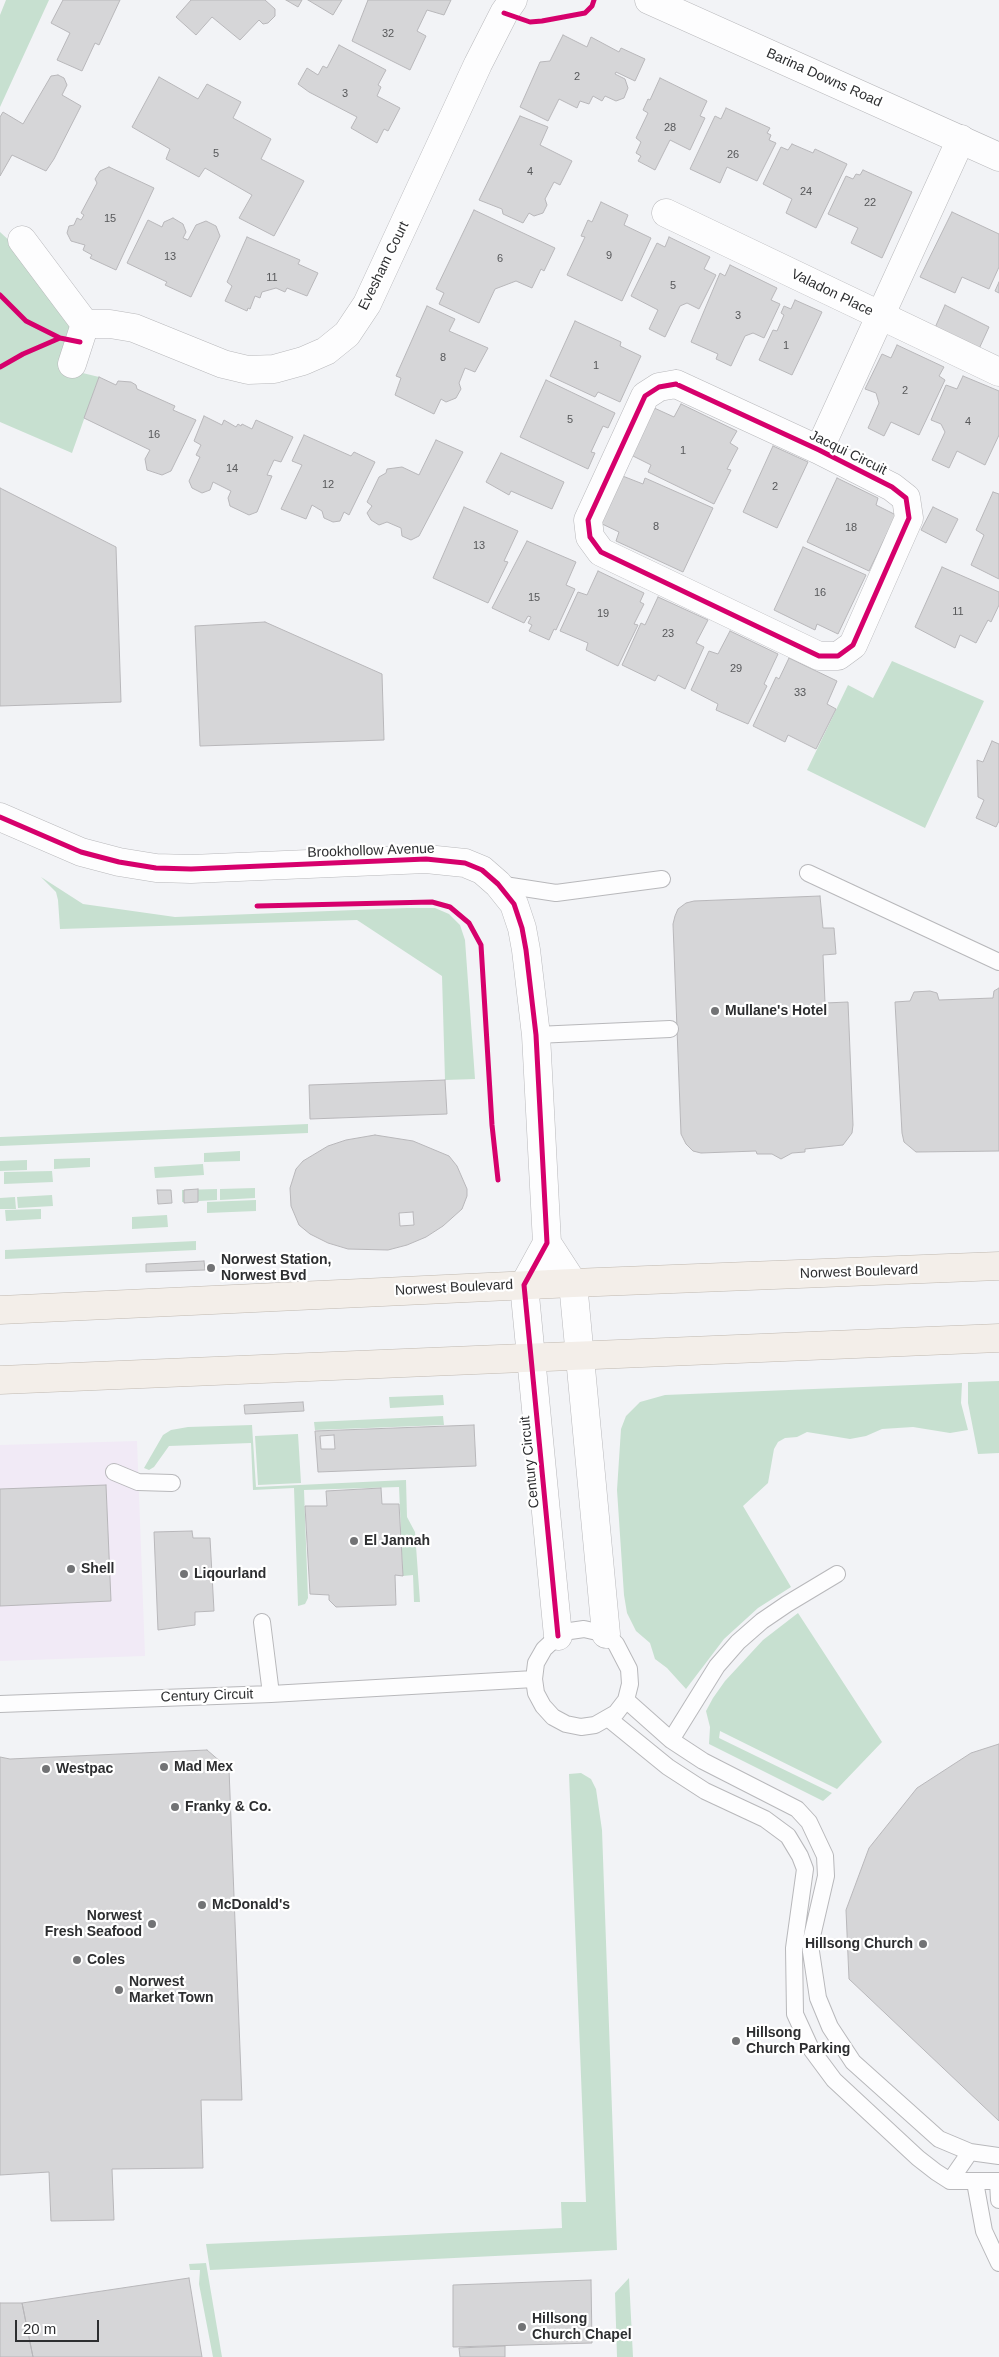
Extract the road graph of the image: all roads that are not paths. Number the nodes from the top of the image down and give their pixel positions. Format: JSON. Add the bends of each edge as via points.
{"nodes":[{"id":1,"x":513,"y":0,"type":"edge"},
{"id":2,"x":649,"y":0,"type":"edge"},
{"id":3,"x":962,"y":140,"type":"junction"},
{"id":4,"x":999,"y":157,"type":"edge"},
{"id":5,"x":666,"y":213,"type":"dead end"},
{"id":6,"x":22,"y":240,"type":"dead end"},
{"id":7,"x":881,"y":317,"type":"junction"},
{"id":8,"x":86,"y":324,"type":"junction"},
{"id":9,"x":72,"y":364,"type":"dead end"},
{"id":10,"x":999,"y":372,"type":"edge"},
{"id":11,"x":818,"y":450,"type":"junction"},
{"id":12,"x":0,"y":817,"type":"edge"},
{"id":13,"x":808,"y":873,"type":"dead end"},
{"id":14,"x":662,"y":879,"type":"dead end"},
{"id":15,"x":498,"y":884,"type":"junction"},
{"id":16,"x":999,"y":962,"type":"edge"},
{"id":17,"x":670,"y":1029,"type":"dead end"},
{"id":18,"x":536,"y":1035,"type":"junction"},
{"id":19,"x":547,"y":1243,"type":"junction"},
{"id":20,"x":999,"y":1266,"type":"edge"},
{"id":21,"x":574,"y":1283,"type":"junction"},
{"id":22,"x":524,"y":1285,"type":"junction"},
{"id":23,"x":0,"y":1310,"type":"edge"},
{"id":24,"x":999,"y":1338,"type":"edge"},
{"id":25,"x":580,"y":1356,"type":"junction"},
{"id":26,"x":532,"y":1358,"type":"junction"},
{"id":27,"x":0,"y":1380,"type":"edge"},
{"id":28,"x":114,"y":1472,"type":"dead end"},
{"id":29,"x":172,"y":1484,"type":"dead end"},
{"id":30,"x":837,"y":1574,"type":"dead end"},
{"id":31,"x":262,"y":1622,"type":"dead end"},
{"id":32,"x":606,"y":1634,"type":"junction"},
{"id":33,"x":558,"y":1636,"type":"junction"},
{"id":34,"x":534,"y":1679,"type":"junction"},
{"id":35,"x":271,"y":1694,"type":"junction"},
{"id":36,"x":626,"y":1700,"type":"junction"},
{"id":37,"x":0,"y":1704,"type":"edge"},
{"id":38,"x":609,"y":1719,"type":"junction"},
{"id":39,"x":671,"y":1740,"type":"junction"},
{"id":40,"x":802,"y":1947,"type":"junction"},
{"id":41,"x":818,"y":1998,"type":"junction"},
{"id":42,"x":795,"y":2014,"type":"junction"},
{"id":43,"x":852,"y":2062,"type":"junction"},
{"id":44,"x":834,"y":2080,"type":"junction"},
{"id":45,"x":910,"y":2116,"type":"junction"},
{"id":46,"x":891,"y":2133,"type":"junction"},
{"id":47,"x":970,"y":2152,"type":"junction"},
{"id":48,"x":999,"y":2156,"type":"edge"},
{"id":49,"x":950,"y":2180,"type":"junction"},
{"id":50,"x":998,"y":2181,"type":"edge"},
{"id":51,"x":976,"y":2182,"type":"junction"},
{"id":52,"x":999,"y":2200,"type":"edge"},
{"id":53,"x":999,"y":2263,"type":"edge"}],
"edges":[{"from":1,"to":8,"type":"street","name":"Evesham Court","via":[[478,64],[367,304],[347,334],[326,351],[274,369],[248,370],[223,364],[134,328]]},
{"from":2,"to":3,"type":"street","name":"Barina Downs Road"},
{"from":3,"to":4,"type":"street","name":"Barina Downs Road"},
{"from":3,"to":7,"type":"street","name":"Jacqui Circuit"},
{"from":5,"to":7,"type":"street","name":"Valadon Place"},
{"from":6,"to":8,"type":"street"},
{"from":7,"to":10,"type":"street","name":"Valadon Place"},
{"from":7,"to":11,"type":"street","name":"Jacqui Circuit"},
{"from":8,"to":9,"type":"street"},
{"from":11,"to":11,"type":"street","name":"Jacqui Circuit","via":[[892,487],[906,498],[909,518],[853,645],[838,656],[819,656],[601,552],[590,537],[588,520],[644,396],[659,387],[676,384]]},
{"from":12,"to":15,"type":"street","name":"Brookhollow Avenue","via":[[82,852],[156,868],[191,870],[426,859],[465,863],[482,870]]},
{"from":13,"to":16,"type":"lane"},
{"from":14,"to":15,"type":"lane","via":[[556,893]]},
{"from":15,"to":18,"type":"street","name":"Brookhollow Avenue","via":[[514,904],[522,928]]},
{"from":17,"to":18,"type":"lane"},
{"from":18,"to":19,"type":"street","name":"Brookhollow Avenue"},
{"from":19,"to":21,"type":"street"},
{"from":19,"to":22,"type":"street"},
{"from":20,"to":21,"type":"main road","name":"Norwest Boulevard"},
{"from":21,"to":22,"type":"main road","name":"Norwest Boulevard"},
{"from":21,"to":25,"type":"street"},
{"from":22,"to":23,"type":"main road","name":"Norwest Boulevard"},
{"from":22,"to":26,"type":"street","name":"Century Circuit"},
{"from":24,"to":25,"type":"main road"},
{"from":25,"to":26,"type":"main road"},
{"from":25,"to":32,"type":"street"},
{"from":26,"to":27,"type":"main road"},
{"from":26,"to":33,"type":"street","name":"Century Circuit"},
{"from":28,"to":29,"type":"lane","via":[[138,1482]]},
{"from":30,"to":39,"type":"lane","via":[[786,1604],[738,1642],[712,1672]]},
{"from":31,"to":35,"type":"lane"},
{"from":32,"to":33,"type":"lane","via":[[584,1629]]},
{"from":32,"to":36,"type":"lane","via":[[616,1644],[629,1669]]},
{"from":33,"to":34,"type":"lane","via":[[544,1649],[536,1663]]},
{"from":34,"to":35,"type":"lane","name":"Century Circuit"},
{"from":34,"to":38,"type":"lane","via":[[536,1693],[543,1706],[556,1719],[581,1727]]},
{"from":35,"to":37,"type":"lane","name":"Century Circuit"},
{"from":36,"to":38,"type":"lane"},
{"from":36,"to":39,"type":"lane"},
{"from":38,"to":40,"type":"lane","via":[[668,1767],[705,1791],[765,1819],[788,1836],[805,1869]]},
{"from":39,"to":40,"type":"lane","via":[[703,1761],[797,1809],[809,1822],[825,1856],[826,1876]]},
{"from":40,"to":41,"type":"lane"},
{"from":40,"to":42,"type":"lane"},
{"from":41,"to":42,"type":"lane"},
{"from":41,"to":43,"type":"lane","via":[[830,2027]]},
{"from":42,"to":44,"type":"lane","via":[[811,2049]]},
{"from":43,"to":44,"type":"lane"},
{"from":43,"to":45,"type":"lane"},
{"from":44,"to":46,"type":"lane"},
{"from":45,"to":46,"type":"lane"},
{"from":45,"to":47,"type":"lane","via":[[939,2139]]},
{"from":46,"to":49,"type":"lane","via":[[918,2158]]},
{"from":47,"to":48,"type":"lane"},
{"from":47,"to":49,"type":"lane"},
{"from":49,"to":51,"type":"lane"},
{"from":50,"to":51,"type":"lane"},
{"from":50,"to":52,"type":"lane"},
{"from":51,"to":53,"type":"lane","via":[[984,2231]]}]}
